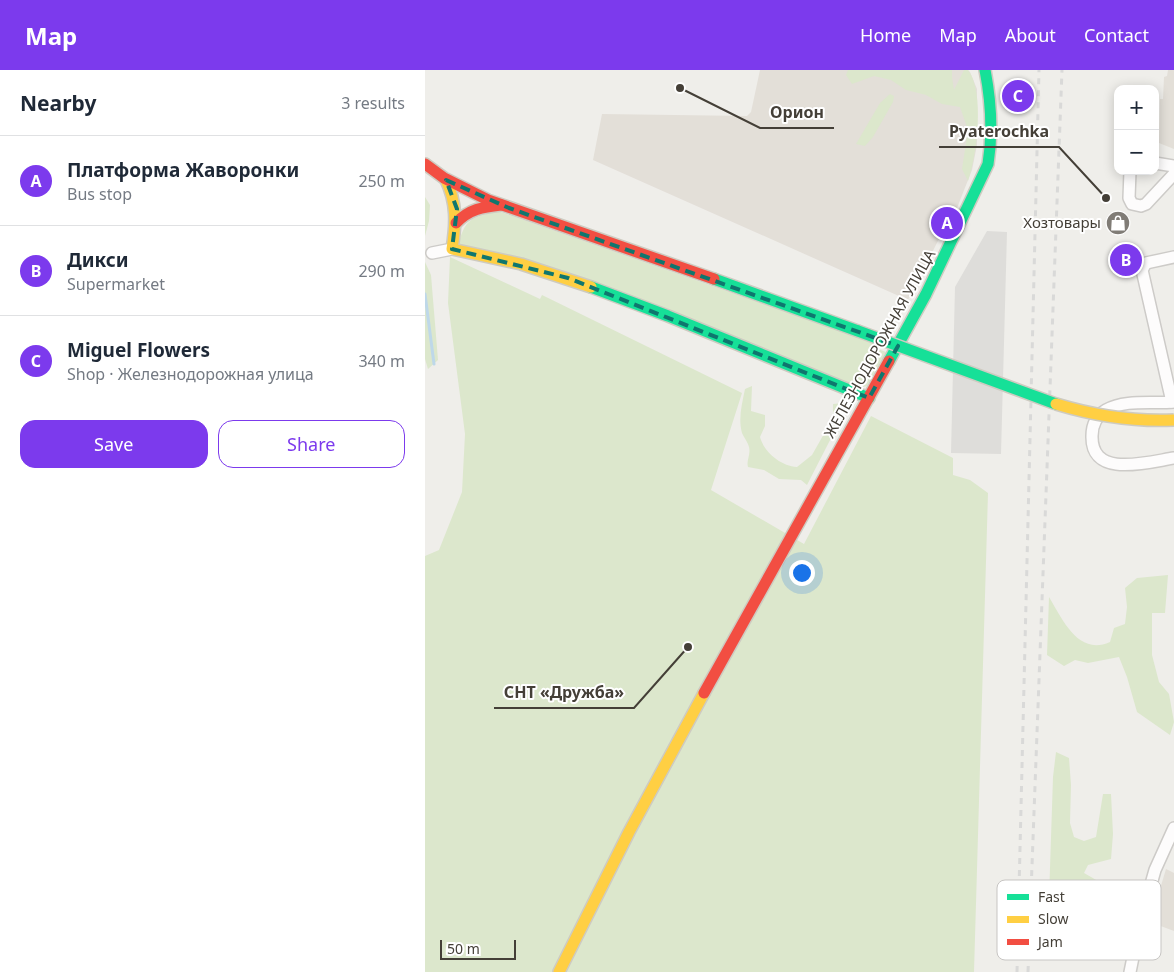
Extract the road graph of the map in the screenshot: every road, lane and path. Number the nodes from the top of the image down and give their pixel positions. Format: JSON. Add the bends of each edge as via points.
{"nodes":[{"id":1,"x":985,"y":70,"type":"edge"},
{"id":2,"x":425,"y":164,"type":"edge"},
{"id":3,"x":1159,"y":164,"type":"edge"},
{"id":4,"x":1174,"y":166,"type":"edge"},
{"id":5,"x":1174,"y":174,"type":"edge"},
{"id":6,"x":1130,"y":175,"type":"edge"},
{"id":7,"x":446,"y":180,"type":"junction"},
{"id":8,"x":503,"y":205,"type":"junction"},
{"id":9,"x":457,"y":223,"type":"junction"},
{"id":10,"x":453,"y":249,"type":"junction"},
{"id":11,"x":432,"y":253,"type":"dead end"},
{"id":12,"x":1174,"y":257,"type":"edge"},
{"id":13,"x":869,"y":398,"type":"junction"},
{"id":14,"x":1173,"y":402,"type":"edge"},
{"id":15,"x":1174,"y":420,"type":"edge"},
{"id":16,"x":1174,"y":458,"type":"edge"},
{"id":17,"x":1174,"y":828,"type":"edge"},
{"id":18,"x":1152,"y":880,"type":"edge"},
{"id":19,"x":559,"y":972,"type":"edge"}],
"edges":[{"from":1,"to":13,"type":"street","name":"ЖЕЛЕЗНОДОРОЖНАЯ УЛИЦА","via":[[991,141],[988,164],[941,266]]},
{"from":2,"to":7,"type":"street"},
{"from":3,"to":4,"type":"street"},
{"from":5,"to":6,"type":"street","via":[[1141,206],[1132,204],[1129,198]]},
{"from":7,"to":8,"type":"street"},
{"from":7,"to":9,"type":"street","via":[[455,198]]},
{"from":8,"to":9,"type":"street","via":[[475,208]]},
{"from":8,"to":15,"type":"street","bridge":true,"via":[[1067,408],[1125,420]]},
{"from":9,"to":10,"type":"street"},
{"from":10,"to":11,"type":"street"},
{"from":10,"to":13,"type":"street","via":[[568,278]]},
{"from":12,"to":14,"type":"street","via":[[1146,262],[1142,270]]},
{"from":13,"to":19,"type":"street","name":"ЖЕЛЕЗНОДОРОЖНАЯ УЛИЦА","via":[[629,832]]},
{"from":14,"to":16,"type":"street","via":[[1124,405],[1107,410],[1094,423],[1092,445],[1106,462],[1115,464],[1133,465]]},
{"from":17,"to":18,"type":"street"}]}
